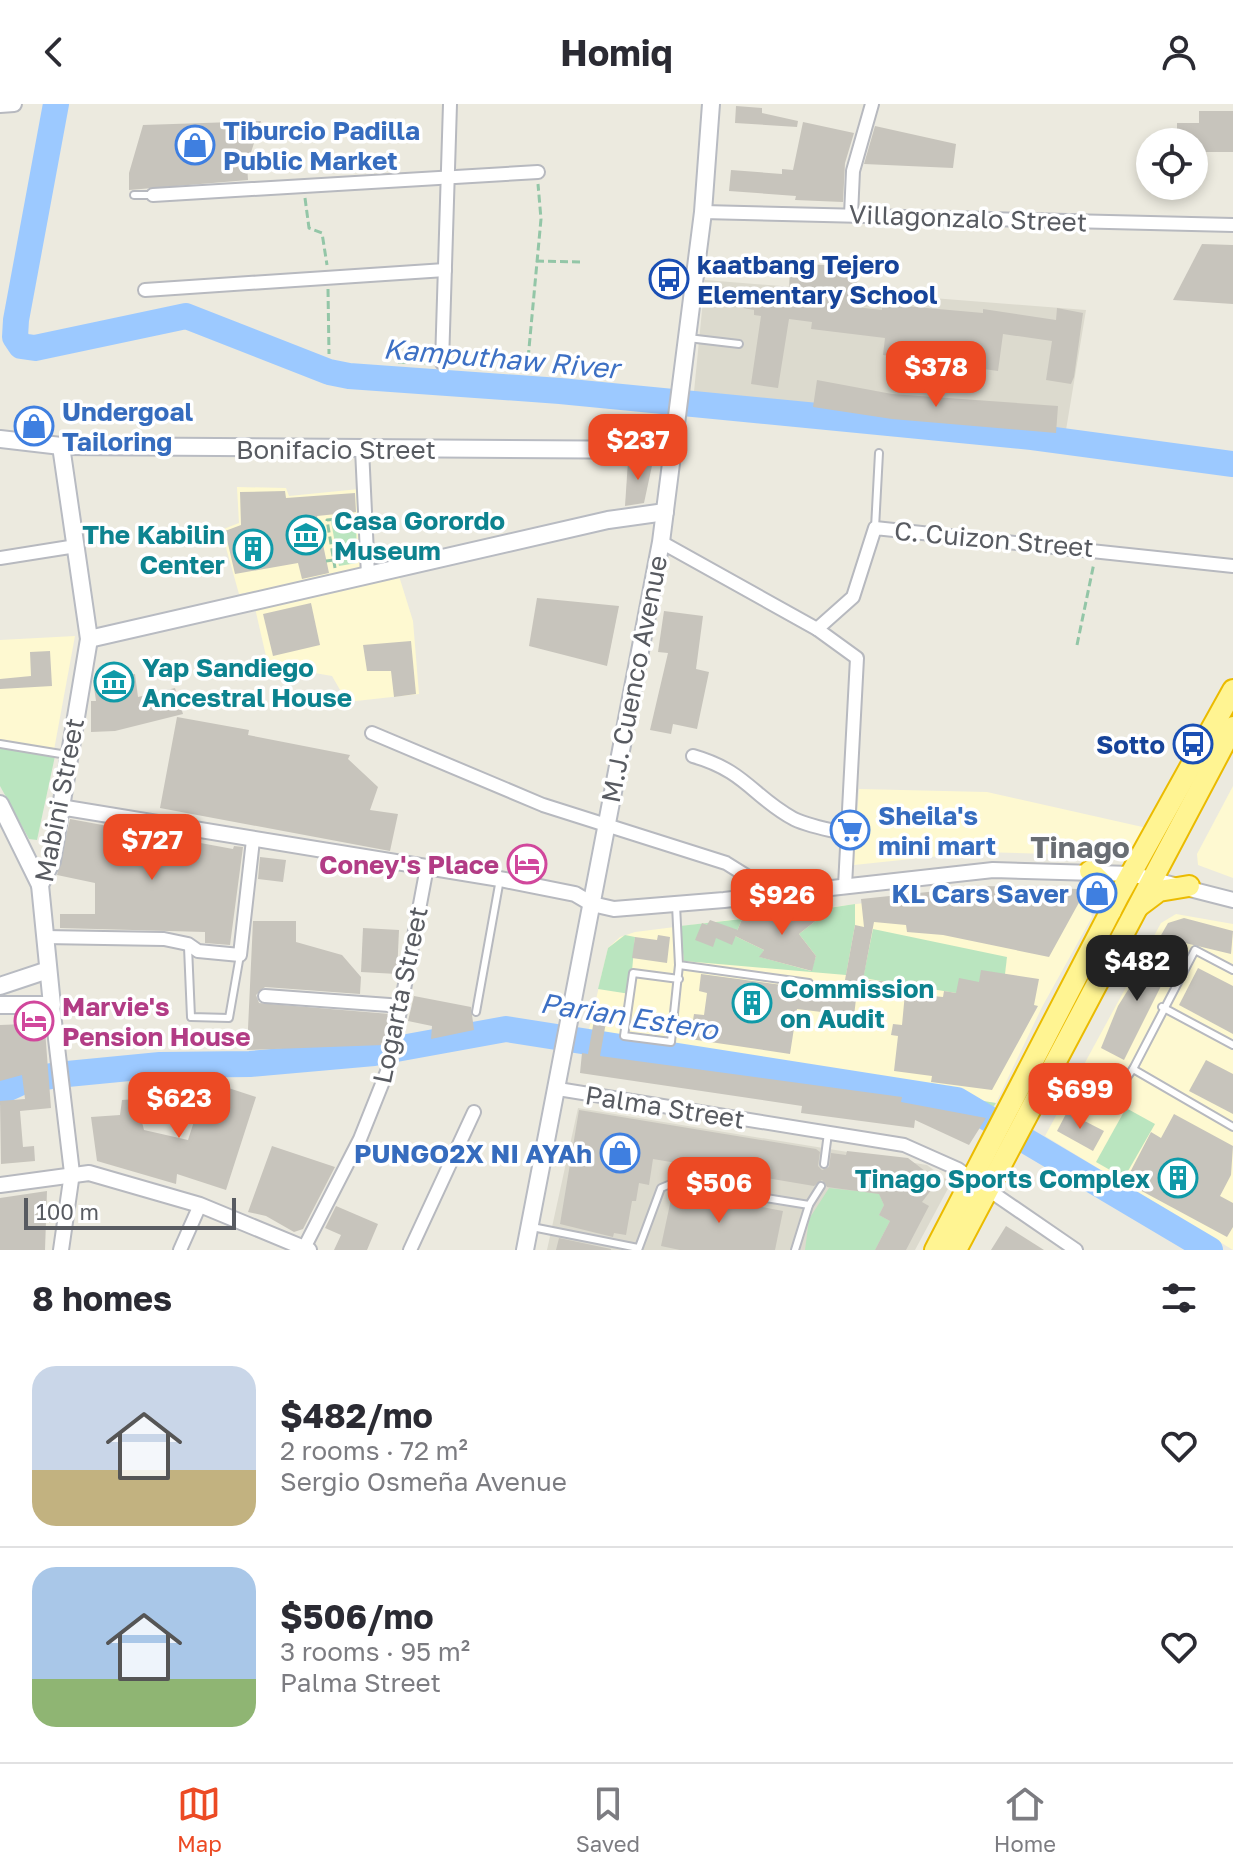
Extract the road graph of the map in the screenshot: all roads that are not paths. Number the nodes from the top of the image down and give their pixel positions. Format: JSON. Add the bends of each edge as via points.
{"nodes":[{"id":1,"x":14,"y":104,"type":"edge"},
{"id":2,"x":450,"y":104,"type":"edge"},
{"id":3,"x":711,"y":104,"type":"edge"},
{"id":4,"x":872,"y":104,"type":"edge"},
{"id":5,"x":0,"y":105,"type":"edge"},
{"id":6,"x":538,"y":172,"type":"road end"},
{"id":7,"x":448,"y":178,"type":"junction"},
{"id":8,"x":134,"y":195,"type":"dead end"},
{"id":9,"x":153,"y":195,"type":"joint"},
{"id":10,"x":703,"y":212,"type":"junction"},
{"id":11,"x":851,"y":215,"type":"junction"},
{"id":12,"x":1233,"y":225,"type":"edge"},
{"id":13,"x":697,"y":264,"type":"junction"},
{"id":14,"x":785,"y":268,"type":"dead end"},
{"id":15,"x":445,"y":270,"type":"junction"},
{"id":16,"x":145,"y":290,"type":"dead end"},
{"id":17,"x":688,"y":338,"type":"junction"},
{"id":18,"x":739,"y":344,"type":"dead end"},
{"id":19,"x":442,"y":363,"type":"road end"},
{"id":20,"x":0,"y":439,"type":"edge"},
{"id":21,"x":61,"y":446,"type":"junction"},
{"id":22,"x":362,"y":449,"type":"junction"},
{"id":23,"x":673,"y":450,"type":"junction"},
{"id":24,"x":879,"y":453,"type":"dead end"},
{"id":25,"x":665,"y":512,"type":"junction"},
{"id":26,"x":875,"y":528,"type":"junction"},
{"id":27,"x":661,"y":542,"type":"junction"},
{"id":28,"x":76,"y":546,"type":"junction"},
{"id":29,"x":0,"y":558,"type":"edge"},
{"id":30,"x":1233,"y":566,"type":"edge"},
{"id":31,"x":368,"y":575,"type":"junction"},
{"id":32,"x":817,"y":629,"type":"junction"},
{"id":33,"x":89,"y":639,"type":"junction"},
{"id":34,"x":1233,"y":690,"type":"edge"},
{"id":35,"x":1233,"y":727,"type":"edge"},
{"id":36,"x":372,"y":733,"type":"dead end"},
{"id":37,"x":0,"y":744,"type":"edge"},
{"id":38,"x":67,"y":755,"type":"junction"},
{"id":39,"x":693,"y":756,"type":"dead end"},
{"id":40,"x":0,"y":804,"type":"edge"},
{"id":41,"x":60,"y":807,"type":"junction"},
{"id":42,"x":606,"y":826,"type":"junction"},
{"id":43,"x":849,"y":834,"type":"junction"},
{"id":44,"x":253,"y":840,"type":"junction"},
{"id":45,"x":1167,"y":850,"type":"junction"},
{"id":46,"x":427,"y":867,"type":"junction"},
{"id":47,"x":1090,"y":871,"type":"junction"},
{"id":48,"x":1131,"y":874,"type":"junction"},
{"id":49,"x":1153,"y":877,"type":"junction"},
{"id":50,"x":500,"y":879,"type":"junction"},
{"id":51,"x":40,"y":885,"type":"junction"},
{"id":52,"x":1183,"y":885,"type":"junction"},
{"id":53,"x":845,"y":886,"type":"junction"},
{"id":54,"x":774,"y":893,"type":"junction"},
{"id":55,"x":1233,"y":900,"type":"edge"},
{"id":56,"x":592,"y":904,"type":"junction"},
{"id":57,"x":676,"y":905,"type":"junction"},
{"id":58,"x":1136,"y":908,"type":"junction"},
{"id":59,"x":1111,"y":911,"type":"junction"},
{"id":60,"x":44,"y":937,"type":"junction"},
{"id":61,"x":188,"y":944,"type":"junction"},
{"id":62,"x":240,"y":955,"type":"junction"},
{"id":63,"x":679,"y":965,"type":"junction"},
{"id":64,"x":48,"y":970,"type":"junction"},
{"id":65,"x":1233,"y":970,"type":"edge"},
{"id":66,"x":679,"y":979,"type":"junction"},
{"id":67,"x":809,"y":983,"type":"dead end"},
{"id":68,"x":0,"y":986,"type":"edge"},
{"id":69,"x":265,"y":996,"type":"dead end"},
{"id":70,"x":0,"y":1005,"type":"edge"},
{"id":71,"x":52,"y":1005,"type":"junction"},
{"id":72,"x":403,"y":1006,"type":"junction"},
{"id":73,"x":1162,"y":1007,"type":"junction"},
{"id":74,"x":476,"y":1012,"type":"dead end"},
{"id":75,"x":1233,"y":1045,"type":"edge"},
{"id":76,"x":1133,"y":1069,"type":"junction"},
{"id":77,"x":558,"y":1089,"type":"junction"},
{"id":78,"x":1022,"y":1100,"type":"junction"},
{"id":79,"x":1107,"y":1105,"type":"dead end"},
{"id":80,"x":474,"y":1112,"type":"dead end"},
{"id":81,"x":1233,"y":1127,"type":"edge"},
{"id":82,"x":828,"y":1133,"type":"junction"},
{"id":83,"x":824,"y":1164,"type":"dead end"},
{"id":84,"x":72,"y":1173,"type":"junction"},
{"id":85,"x":978,"y":1183,"type":"junction"},
{"id":86,"x":0,"y":1185,"type":"edge"},
{"id":87,"x":821,"y":1186,"type":"dead end"},
{"id":88,"x":200,"y":1205,"type":"junction"},
{"id":89,"x":809,"y":1205,"type":"junction"},
{"id":90,"x":530,"y":1227,"type":"junction"},
{"id":91,"x":306,"y":1249,"type":"edge"},
{"id":92,"x":638,"y":1249,"type":"edge"},
{"id":93,"x":61,"y":1250,"type":"edge"},
{"id":94,"x":180,"y":1250,"type":"edge"},
{"id":95,"x":410,"y":1250,"type":"edge"},
{"id":96,"x":525,"y":1250,"type":"edge"},
{"id":97,"x":795,"y":1250,"type":"edge"},
{"id":98,"x":935,"y":1250,"type":"edge"},
{"id":99,"x":956,"y":1250,"type":"edge"},
{"id":100,"x":1076,"y":1250,"type":"edge"}],
"edges":[{"from":1,"to":5,"type":"street"},
{"from":2,"to":7,"type":"street"},
{"from":3,"to":10,"type":"main road","name":"M.J. Cuenco Avenue"},
{"from":4,"to":11,"type":"street","via":[[853,171]]},
{"from":6,"to":7,"type":"street"},
{"from":7,"to":9,"type":"street"},
{"from":7,"to":15,"type":"street"},
{"from":8,"to":9,"type":"lane"},
{"from":10,"to":11,"type":"street","name":"Villagonzalo Street"},
{"from":10,"to":13,"type":"main road","name":"M.J. Cuenco Avenue"},
{"from":11,"to":12,"type":"street","name":"Villagonzalo Street"},
{"from":13,"to":14,"type":"lane"},
{"from":13,"to":17,"type":"main road","name":"M.J. Cuenco Avenue"},
{"from":15,"to":16,"type":"street"},
{"from":15,"to":19,"type":"street"},
{"from":17,"to":18,"type":"lane"},
{"from":17,"to":23,"type":"main road","name":"M.J. Cuenco Avenue"},
{"from":20,"to":21,"type":"main road","name":"Bonifacio Street"},
{"from":21,"to":22,"type":"main road","name":"Bonifacio Street"},
{"from":21,"to":28,"type":"main road","name":"Mabini Street"},
{"from":22,"to":23,"type":"main road","name":"Bonifacio Street"},
{"from":22,"to":31,"type":"street"},
{"from":23,"to":25,"type":"main road","name":"M.J. Cuenco Avenue"},
{"from":24,"to":26,"type":"lane"},
{"from":25,"to":27,"type":"main road","name":"M.J. Cuenco Avenue"},
{"from":25,"to":31,"type":"main road","via":[[608,520]]},
{"from":26,"to":30,"type":"street","name":"C. Cuizon Street"},
{"from":26,"to":32,"type":"street","name":"C. Cuizon Street","via":[[853,597]]},
{"from":27,"to":32,"type":"street"},
{"from":27,"to":42,"type":"main road","name":"M.J. Cuenco Avenue"},
{"from":28,"to":29,"type":"street"},
{"from":28,"to":33,"type":"main road","name":"Mabini Street"},
{"from":31,"to":33,"type":"main road"},
{"from":32,"to":43,"type":"street","via":[[857,658],[859,666]]},
{"from":33,"to":38,"type":"main road","name":"Mabini Street"},
{"from":34,"to":48,"type":"highway"},
{"from":35,"to":45,"type":"highway"},
{"from":36,"to":42,"type":"street"},
{"from":37,"to":38,"type":"lane"},
{"from":38,"to":41,"type":"main road","name":"Mabini Street"},
{"from":39,"to":43,"type":"street","via":[[741,776],[792,818]]},
{"from":40,"to":51,"type":"main road"},
{"from":41,"to":44,"type":"street"},
{"from":41,"to":51,"type":"main road","name":"Mabini Street","via":[[52,861]]},
{"from":42,"to":54,"type":"street","via":[[726,863]]},
{"from":42,"to":56,"type":"main road","name":"M.J. Cuenco Avenue"},
{"from":43,"to":53,"type":"street"},
{"from":44,"to":46,"type":"street"},
{"from":44,"to":62,"type":"street"},
{"from":45,"to":49,"type":"highway"},
{"from":45,"to":52,"type":"highway","via":[[1167,866]]},
{"from":46,"to":50,"type":"street"},
{"from":46,"to":72,"type":"street","name":"Logarta Street"},
{"from":47,"to":48,"type":"street"},
{"from":47,"to":53,"type":"street","via":[[993,870]]},
{"from":47,"to":59,"type":"highway","via":[[1104,885]]},
{"from":48,"to":49,"type":"street"},
{"from":48,"to":59,"type":"highway"},
{"from":49,"to":52,"type":"street"},
{"from":49,"to":58,"type":"highway"},
{"from":50,"to":56,"type":"street","via":[[575,894]]},
{"from":50,"to":74,"type":"lane"},
{"from":51,"to":60,"type":"main road","name":"Mabini Street"},
{"from":52,"to":55,"type":"street"},
{"from":52,"to":58,"type":"highway","via":[[1159,891]]},
{"from":53,"to":54,"type":"street"},
{"from":54,"to":57,"type":"street"},
{"from":56,"to":57,"type":"street","via":[[635,909]]},
{"from":56,"to":77,"type":"main road","name":"M.J. Cuenco Avenue"},
{"from":57,"to":63,"type":"lane"},
{"from":58,"to":78,"type":"highway"},
{"from":59,"to":78,"type":"highway"},
{"from":60,"to":61,"type":"street"},
{"from":60,"to":64,"type":"main road","name":"Mabini Street"},
{"from":61,"to":62,"type":"street","via":[[198,951]]},
{"from":61,"to":62,"type":"lane","via":[[191,1017],[229,1018]]},
{"from":63,"to":66,"type":"lane"},
{"from":63,"to":67,"type":"lane"},
{"from":64,"to":68,"type":"main road"},
{"from":64,"to":71,"type":"main road","name":"Mabini Street"},
{"from":65,"to":73,"type":"lane","via":[[1195,950]]},
{"from":66,"to":66,"type":"lane","via":[[633,973],[624,1036],[671,1042]]},
{"from":69,"to":72,"type":"street"},
{"from":70,"to":71,"type":"main road"},
{"from":71,"to":84,"type":"street","name":"Mabini Street"},
{"from":72,"to":91,"type":"street","name":"Logarta Street","via":[[390,1064]]},
{"from":73,"to":75,"type":"lane"},
{"from":73,"to":76,"type":"lane"},
{"from":76,"to":79,"type":"lane"},
{"from":76,"to":81,"type":"lane"},
{"from":77,"to":82,"type":"street","name":"Palma Street"},
{"from":77,"to":90,"type":"main road","name":"M.J. Cuenco Avenue"},
{"from":78,"to":85,"type":"highway"},
{"from":80,"to":95,"type":"street"},
{"from":82,"to":83,"type":"lane"},
{"from":82,"to":85,"type":"street","name":"Palma Street","via":[[904,1145]]},
{"from":84,"to":86,"type":"street"},
{"from":84,"to":88,"type":"street","via":[[89,1173]]},
{"from":84,"to":93,"type":"street","name":"Mabini Street"},
{"from":85,"to":98,"type":"highway"},
{"from":85,"to":99,"type":"highway"},
{"from":85,"to":100,"type":"street","name":"Palma Street"},
{"from":87,"to":89,"type":"lane"},
{"from":88,"to":91,"type":"street"},
{"from":88,"to":94,"type":"street"},
{"from":89,"to":92,"type":"lane","via":[[673,1183],[661,1188]]},
{"from":89,"to":97,"type":"lane"},
{"from":90,"to":92,"type":"lane"},
{"from":90,"to":96,"type":"main road","name":"M.J. Cuenco Avenue"}]}
